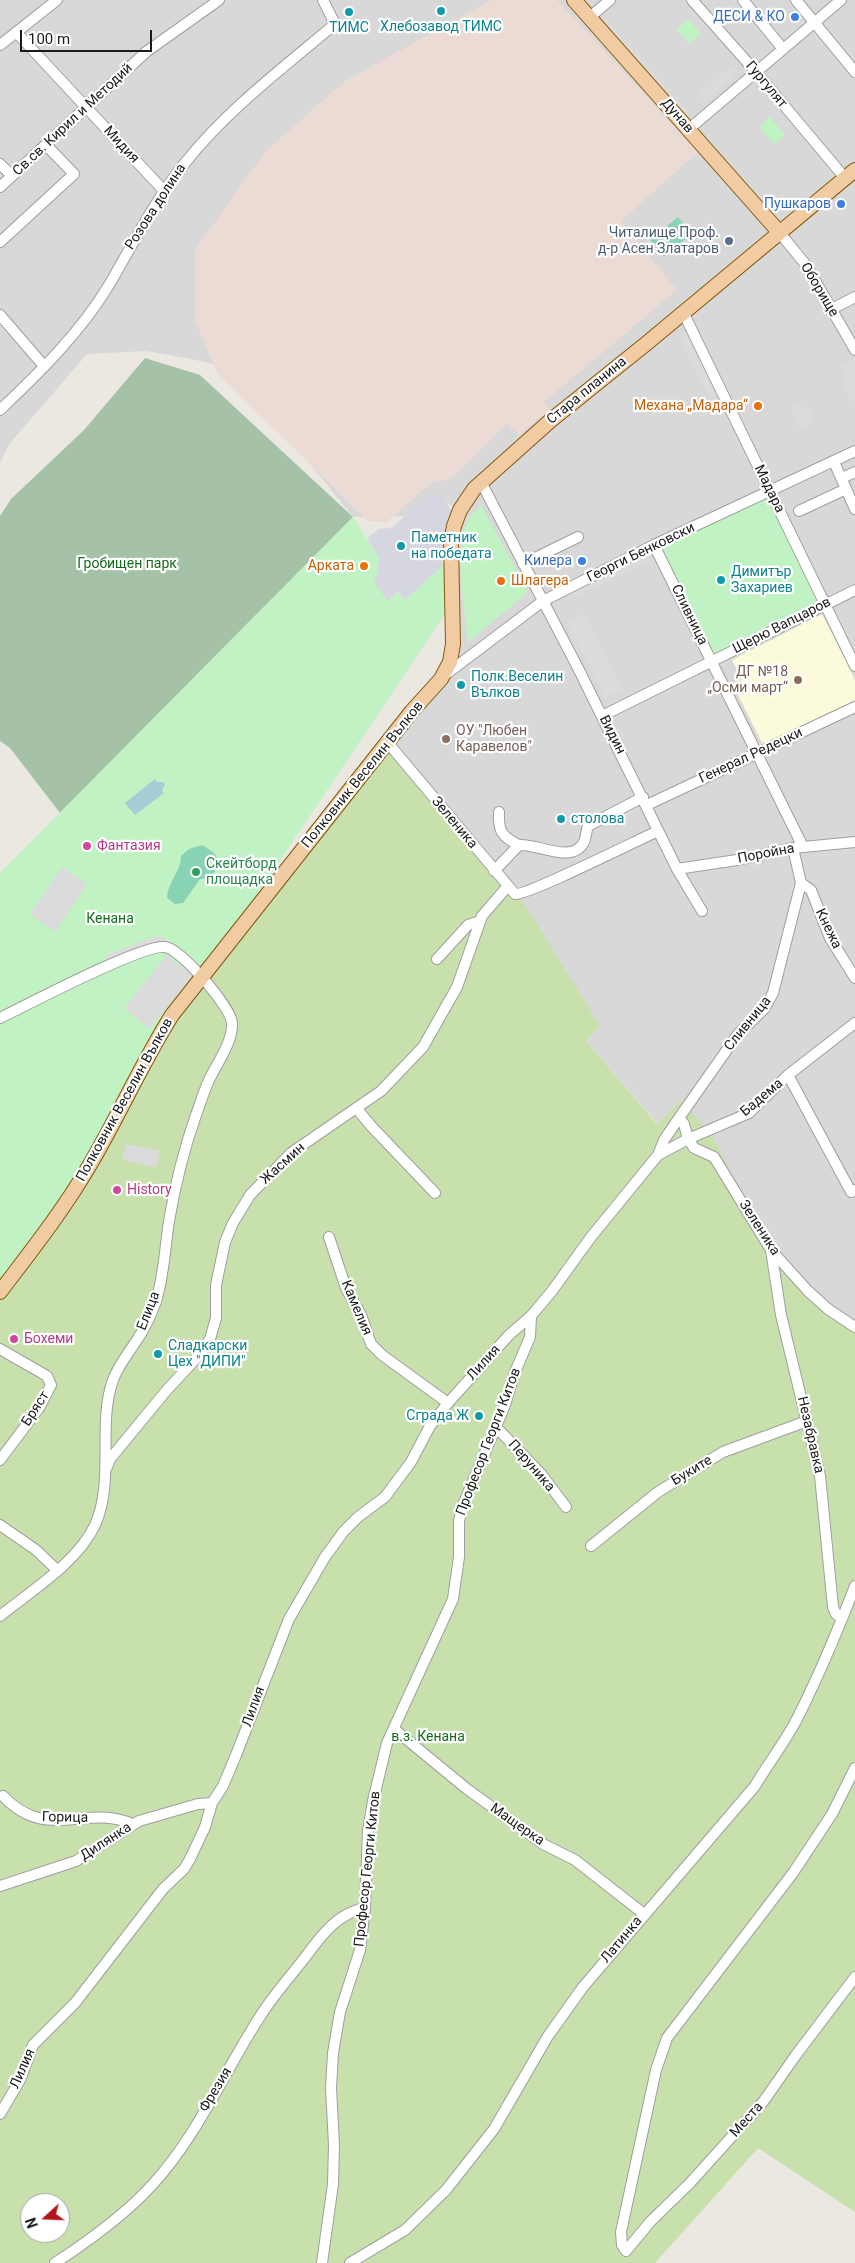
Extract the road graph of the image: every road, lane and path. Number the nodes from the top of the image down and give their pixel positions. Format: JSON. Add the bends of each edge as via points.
{"nodes":[{"id":1,"x":57,"y":0,"type":"edge"},
{"id":2,"x":219,"y":0,"type":"edge"},
{"id":3,"x":323,"y":0,"type":"edge"},
{"id":4,"x":574,"y":0,"type":"edge"},
{"id":5,"x":610,"y":0,"type":"edge"},
{"id":6,"x":692,"y":0,"type":"edge"},
{"id":7,"x":796,"y":0,"type":"edge"},
{"id":8,"x":841,"y":0,"type":"edge"},
{"id":9,"x":746,"y":4,"type":"edge"},
{"id":10,"x":590,"y":17,"type":"junction"},
{"id":11,"x":815,"y":22,"type":"junction"},
{"id":12,"x":16,"y":32,"type":"junction"},
{"id":13,"x":0,"y":46,"type":"edge"},
{"id":14,"x":783,"y":49,"type":"junction"},
{"id":15,"x":756,"y":72,"type":"junction"},
{"id":16,"x":855,"y":72,"type":"edge"},
{"id":17,"x":86,"y":108,"type":"junction"},
{"id":18,"x":688,"y":129,"type":"junction"},
{"id":19,"x":46,"y":145,"type":"junction"},
{"id":20,"x":0,"y":164,"type":"edge"},
{"id":21,"x":846,"y":173,"type":"edge"},
{"id":22,"x":12,"y":176,"type":"junction"},
{"id":23,"x":0,"y":187,"type":"edge"},
{"id":24,"x":165,"y":192,"type":"junction"},
{"id":25,"x":780,"y":232,"type":"junction"},
{"id":26,"x":0,"y":242,"type":"edge"},
{"id":27,"x":855,"y":297,"type":"edge"},
{"id":28,"x":830,"y":310,"type":"junction"},
{"id":29,"x":683,"y":312,"type":"junction"},
{"id":30,"x":0,"y":315,"type":"edge"},
{"id":31,"x":855,"y":350,"type":"edge"},
{"id":32,"x":44,"y":366,"type":"junction"},
{"id":33,"x":0,"y":410,"type":"edge"},
{"id":34,"x":855,"y":451,"type":"edge"},
{"id":35,"x":834,"y":462,"type":"junction"},
{"id":36,"x":855,"y":472,"type":"edge"},
{"id":37,"x":842,"y":478,"type":"junction"},
{"id":38,"x":481,"y":482,"type":"junction"},
{"id":39,"x":846,"y":489,"type":"junction"},
{"id":40,"x":770,"y":491,"type":"junction"},
{"id":41,"x":855,"y":509,"type":"edge"},
{"id":42,"x":799,"y":510,"type":"dead end"},
{"id":43,"x":578,"y":538,"type":"dead end"},
{"id":44,"x":654,"y":545,"type":"junction"},
{"id":45,"x":522,"y":560,"type":"junction"},
{"id":46,"x":855,"y":590,"type":"edge"},
{"id":47,"x":543,"y":601,"type":"junction"},
{"id":48,"x":825,"y":604,"type":"junction"},
{"id":49,"x":712,"y":662,"type":"junction"},
{"id":50,"x":855,"y":666,"type":"edge"},
{"id":51,"x":441,"y":679,"type":"junction"},
{"id":52,"x":855,"y":707,"type":"edge"},
{"id":53,"x":602,"y":716,"type":"junction"},
{"id":54,"x":388,"y":743,"type":"junction"},
{"id":55,"x":758,"y":754,"type":"junction"},
{"id":56,"x":645,"y":801,"type":"junction"},
{"id":57,"x":499,"y":812,"type":"dead end"},
{"id":58,"x":658,"y":831,"type":"junction"},
{"id":59,"x":855,"y":842,"type":"edge"},
{"id":60,"x":519,"y":845,"type":"junction"},
{"id":61,"x":804,"y":847,"type":"junction"},
{"id":62,"x":793,"y":848,"type":"junction"},
{"id":63,"x":677,"y":869,"type":"junction"},
{"id":64,"x":494,"y":871,"type":"junction"},
{"id":65,"x":801,"y":883,"type":"junction"},
{"id":66,"x":507,"y":887,"type":"junction"},
{"id":67,"x":702,"y":911,"type":"dead end"},
{"id":68,"x":480,"y":921,"type":"junction"},
{"id":69,"x":437,"y":959,"type":"dead end"},
{"id":70,"x":202,"y":977,"type":"junction"},
{"id":71,"x":855,"y":978,"type":"edge"},
{"id":72,"x":0,"y":1018,"type":"edge"},
{"id":73,"x":855,"y":1022,"type":"edge"},
{"id":74,"x":788,"y":1076,"type":"junction"},
{"id":75,"x":357,"y":1109,"type":"junction"},
{"id":76,"x":679,"y":1118,"type":"junction"},
{"id":77,"x":688,"y":1138,"type":"junction"},
{"id":78,"x":658,"y":1155,"type":"junction"},
{"id":79,"x":855,"y":1190,"type":"edge"},
{"id":80,"x":435,"y":1193,"type":"dead end"},
{"id":81,"x":329,"y":1237,"type":"dead end"},
{"id":82,"x":770,"y":1250,"type":"junction"},
{"id":83,"x":0,"y":1292,"type":"edge"},
{"id":84,"x":531,"y":1316,"type":"junction"},
{"id":85,"x":855,"y":1327,"type":"edge"},
{"id":86,"x":0,"y":1349,"type":"edge"},
{"id":87,"x":448,"y":1403,"type":"junction"},
{"id":88,"x":807,"y":1420,"type":"junction"},
{"id":89,"x":496,"y":1427,"type":"junction"},
{"id":90,"x":0,"y":1460,"type":"edge"},
{"id":91,"x":106,"y":1470,"type":"junction"},
{"id":92,"x":566,"y":1507,"type":"dead end"},
{"id":93,"x":0,"y":1525,"type":"edge"},
{"id":94,"x":591,"y":1546,"type":"dead end"},
{"id":95,"x":57,"y":1570,"type":"junction"},
{"id":96,"x":855,"y":1586,"type":"edge"},
{"id":97,"x":0,"y":1616,"type":"edge"},
{"id":98,"x":842,"y":1619,"type":"junction"},
{"id":99,"x":394,"y":1729,"type":"junction"},
{"id":100,"x":855,"y":1768,"type":"edge"},
{"id":101,"x":3,"y":1796,"type":"dead end"},
{"id":102,"x":212,"y":1804,"type":"junction"},
{"id":103,"x":132,"y":1824,"type":"junction"},
{"id":104,"x":0,"y":1886,"type":"edge"},
{"id":105,"x":365,"y":1908,"type":"junction"},
{"id":106,"x":644,"y":1914,"type":"junction"},
{"id":107,"x":855,"y":1977,"type":"edge"},
{"id":108,"x":0,"y":2114,"type":"edge"},
{"id":109,"x":55,"y":2263,"type":"edge"},
{"id":110,"x":322,"y":2263,"type":"edge"},
{"id":111,"x":350,"y":2263,"type":"edge"}],
"edges":[{"from":1,"to":12,"type":"street"},
{"from":2,"to":17,"type":"street","name":"Св.св. Кирил и Методий","via":[[146,52]]},
{"from":3,"to":24,"type":"street","name":"Розова долина","via":[[335,24],[215,127]]},
{"from":4,"to":10,"type":"main road","name":"Дунав"},
{"from":5,"to":10,"type":"street"},
{"from":6,"to":15,"type":"street","name":"Гургулят"},
{"from":7,"to":11,"type":"street"},
{"from":8,"to":11,"type":"street"},
{"from":9,"to":14,"type":"street"},
{"from":10,"to":18,"type":"main road","name":"Дунав"},
{"from":11,"to":14,"type":"street"},
{"from":11,"to":16,"type":"street"},
{"from":12,"to":13,"type":"street"},
{"from":12,"to":17,"type":"street","name":"Мидия"},
{"from":14,"to":15,"type":"street"},
{"from":15,"to":18,"type":"street"},
{"from":15,"to":21,"type":"street","name":"Гургулят"},
{"from":17,"to":19,"type":"street","name":"Св.св. Кирил и Методий"},
{"from":17,"to":24,"type":"street","name":"Мидия"},
{"from":18,"to":25,"type":"main road","name":"Дунав"},
{"from":19,"to":22,"type":"street","name":"Св.св. Кирил и Методий"},
{"from":19,"to":26,"type":"street","via":[[74,174]]},
{"from":20,"to":22,"type":"street"},
{"from":21,"to":25,"type":"main road","name":"Стара планина"},
{"from":22,"to":23,"type":"street","name":"Св.св. Кирил и Методий"},
{"from":24,"to":32,"type":"street","name":"Розова долина","via":[[109,285],[75,332]]},
{"from":25,"to":28,"type":"street","name":"Оборище","via":[[806,265]]},
{"from":25,"to":29,"type":"main road","name":"Стара планина"},
{"from":27,"to":28,"type":"street"},
{"from":28,"to":31,"type":"street","name":"Оборище"},
{"from":29,"to":38,"type":"main road","name":"Стара планина"},
{"from":29,"to":40,"type":"street","name":"Мадара"},
{"from":30,"to":32,"type":"street"},
{"from":32,"to":33,"type":"street","name":"Розова долина"},
{"from":34,"to":35,"type":"street","name":"Георги Бенковски"},
{"from":35,"to":37,"type":"street"},
{"from":35,"to":40,"type":"street","name":"Георги Бенковски"},
{"from":36,"to":37,"type":"street"},
{"from":37,"to":39,"type":"street"},
{"from":38,"to":45,"type":"street","name":"Видин"},
{"from":38,"to":51,"type":"main road","name":"Стара планина","via":[[460,510],[454,526],[450,559],[452,644],[450,662]]},
{"from":39,"to":41,"type":"street"},
{"from":39,"to":42,"type":"street"},
{"from":40,"to":44,"type":"street","name":"Георги Бенковски"},
{"from":40,"to":48,"type":"street","name":"Мадара"},
{"from":43,"to":45,"type":"street"},
{"from":44,"to":47,"type":"street","name":"Георги Бенковски"},
{"from":44,"to":49,"type":"street","name":"Сливница"},
{"from":45,"to":47,"type":"street","name":"Видин"},
{"from":46,"to":48,"type":"street","name":"Щерю Вапцаров"},
{"from":47,"to":51,"type":"street","name":"Георги Бенковски"},
{"from":47,"to":53,"type":"street","name":"Видин"},
{"from":48,"to":49,"type":"street","name":"Щерю Вапцаров"},
{"from":48,"to":50,"type":"street","name":"Мадара"},
{"from":49,"to":53,"type":"street","name":"Щерю Вапцаров"},
{"from":49,"to":55,"type":"street","name":"Сливница"},
{"from":51,"to":54,"type":"main road","name":"Полковник Веселин Вълков"},
{"from":52,"to":55,"type":"street","name":"Генерал Редецки"},
{"from":53,"to":56,"type":"street","name":"Видин"},
{"from":54,"to":64,"type":"street","name":"Зеленика"},
{"from":54,"to":70,"type":"main road","name":"Полковник Веселин Вълков"},
{"from":55,"to":56,"type":"street","name":"Генерал Редецки"},
{"from":55,"to":61,"type":"street","name":"Сливница"},
{"from":56,"to":58,"type":"street","name":"Видин"},
{"from":56,"to":60,"type":"street","name":"Генерал Редецки","via":[[588,826],[583,843],[574,852],[561,853]]},
{"from":57,"to":60,"type":"street","via":[[498,825],[506,838]]},
{"from":58,"to":63,"type":"street","name":"Видин"},
{"from":58,"to":66,"type":"street","via":[[524,893],[515,894]]},
{"from":59,"to":61,"type":"street","name":"Поройна"},
{"from":60,"to":64,"type":"street"},
{"from":61,"to":62,"type":"street","name":"Поройна"},
{"from":62,"to":63,"type":"street","name":"Поройна"},
{"from":62,"to":65,"type":"street","name":"Сливница"},
{"from":63,"to":67,"type":"street","name":"Видин"},
{"from":64,"to":66,"type":"street","name":"Зеленика"},
{"from":65,"to":71,"type":"street","name":"Кнежа","via":[[811,890],[830,938]]},
{"from":65,"to":76,"type":"street","name":"Сливница","via":[[773,993],[764,1009],[738,1034]]},
{"from":66,"to":68,"type":"street","name":"Жасмин"},
{"from":68,"to":69,"type":"street","via":[[468,924]]},
{"from":68,"to":75,"type":"street","name":"Жасмин","via":[[454,994],[423,1047],[381,1091]]},
{"from":70,"to":72,"type":"street","name":"Елица","via":[[179,954],[160,947],[109,966]]},
{"from":70,"to":83,"type":"main road","name":"Полковник Веселин Вълков","via":[[155,1041],[120,1112],[74,1191]]},
{"from":70,"to":91,"type":"street","name":"Елица","via":[[229,1014],[232,1032],[195,1118],[176,1187],[157,1298],[146,1325],[111,1386]]},
{"from":73,"to":74,"type":"street","name":"Бадема"},
{"from":74,"to":77,"type":"street","name":"Бадема","via":[[749,1113]]},
{"from":74,"to":79,"type":"street","via":[[851,1192]]},
{"from":75,"to":80,"type":"street"},
{"from":75,"to":91,"type":"street","name":"Жасмин","via":[[291,1154],[250,1195],[225,1242],[216,1285],[216,1318],[210,1339],[110,1459]]},
{"from":76,"to":77,"type":"street","name":"Зеленика"},
{"from":76,"to":78,"type":"street","name":"Сливница"},
{"from":77,"to":78,"type":"street","name":"Бадема"},
{"from":77,"to":82,"type":"street","name":"Зеленика","via":[[694,1148],[714,1157]]},
{"from":78,"to":84,"type":"street"},
{"from":81,"to":87,"type":"street","name":"Камелия","via":[[346,1288],[371,1344]]},
{"from":82,"to":85,"type":"street","name":"Зеленика","via":[[808,1291]]},
{"from":82,"to":88,"type":"street","name":"Незабравка"},
{"from":84,"to":87,"type":"street","name":"Лилия","via":[[509,1335]]},
{"from":84,"to":89,"type":"street","name":"Професор Георги Китов","via":[[530,1337]]},
{"from":86,"to":90,"type":"street","name":"Бряст","via":[[47,1376],[51,1385],[39,1408]]},
{"from":87,"to":102,"type":"street","name":"Лилия","via":[[430,1426],[396,1484],[344,1531],[298,1600],[233,1763]]},
{"from":88,"to":94,"type":"street","name":"Буките","via":[[723,1452],[658,1492]]},
{"from":88,"to":98,"type":"street","name":"Незабравка","via":[[820,1476],[833,1607]]},
{"from":89,"to":92,"type":"street","name":"Перуника","via":[[542,1475]]},
{"from":89,"to":99,"type":"street","name":"Професор Георги Китов","via":[[460,1513],[459,1557],[453,1599]]},
{"from":91,"to":95,"type":"street","name":"Елица","via":[[96,1524],[82,1546]]},
{"from":93,"to":95,"type":"street","via":[[36,1550]]},
{"from":95,"to":97,"type":"street","name":"Елица"},
{"from":96,"to":98,"type":"street","name":"Латинка"},
{"from":98,"to":106,"type":"street","name":"Латинка","via":[[798,1717],[778,1752],[755,1786]]},
{"from":99,"to":105,"type":"street","name":"Професор Георги Китов","via":[[387,1743],[373,1801]]},
{"from":99,"to":106,"type":"street","name":"Мащерка","via":[[467,1789],[543,1844],[575,1860]]},
{"from":100,"to":107,"type":"street","name":"Места","via":[[832,1814],[776,1896],[664,2046],[621,2232],[626,2251],[763,2102]]},
{"from":101,"to":103,"type":"street","name":"Горица","via":[[22,1812],[44,1820],[111,1818]]},
{"from":102,"to":103,"type":"street","name":"Дилянка","via":[[198,1804]]},
{"from":102,"to":108,"type":"street","name":"Лилия","via":[[202,1834],[184,1869],[163,1889],[75,2003],[33,2045],[20,2080]]},
{"from":103,"to":104,"type":"street","name":"Дилянка","via":[[76,1861]]},
{"from":105,"to":109,"type":"street","name":"Фрезия","via":[[354,1910],[333,1925],[299,1965],[262,2013],[196,2123],[152,2184],[110,2222]]},
{"from":105,"to":110,"type":"street","name":"Професор Георги Китов","via":[[360,1950],[340,2012],[333,2052],[334,2146]]},
{"from":106,"to":111,"type":"street","name":"Латинка","via":[[568,2008],[494,2129],[446,2190],[405,2230]]}]}
